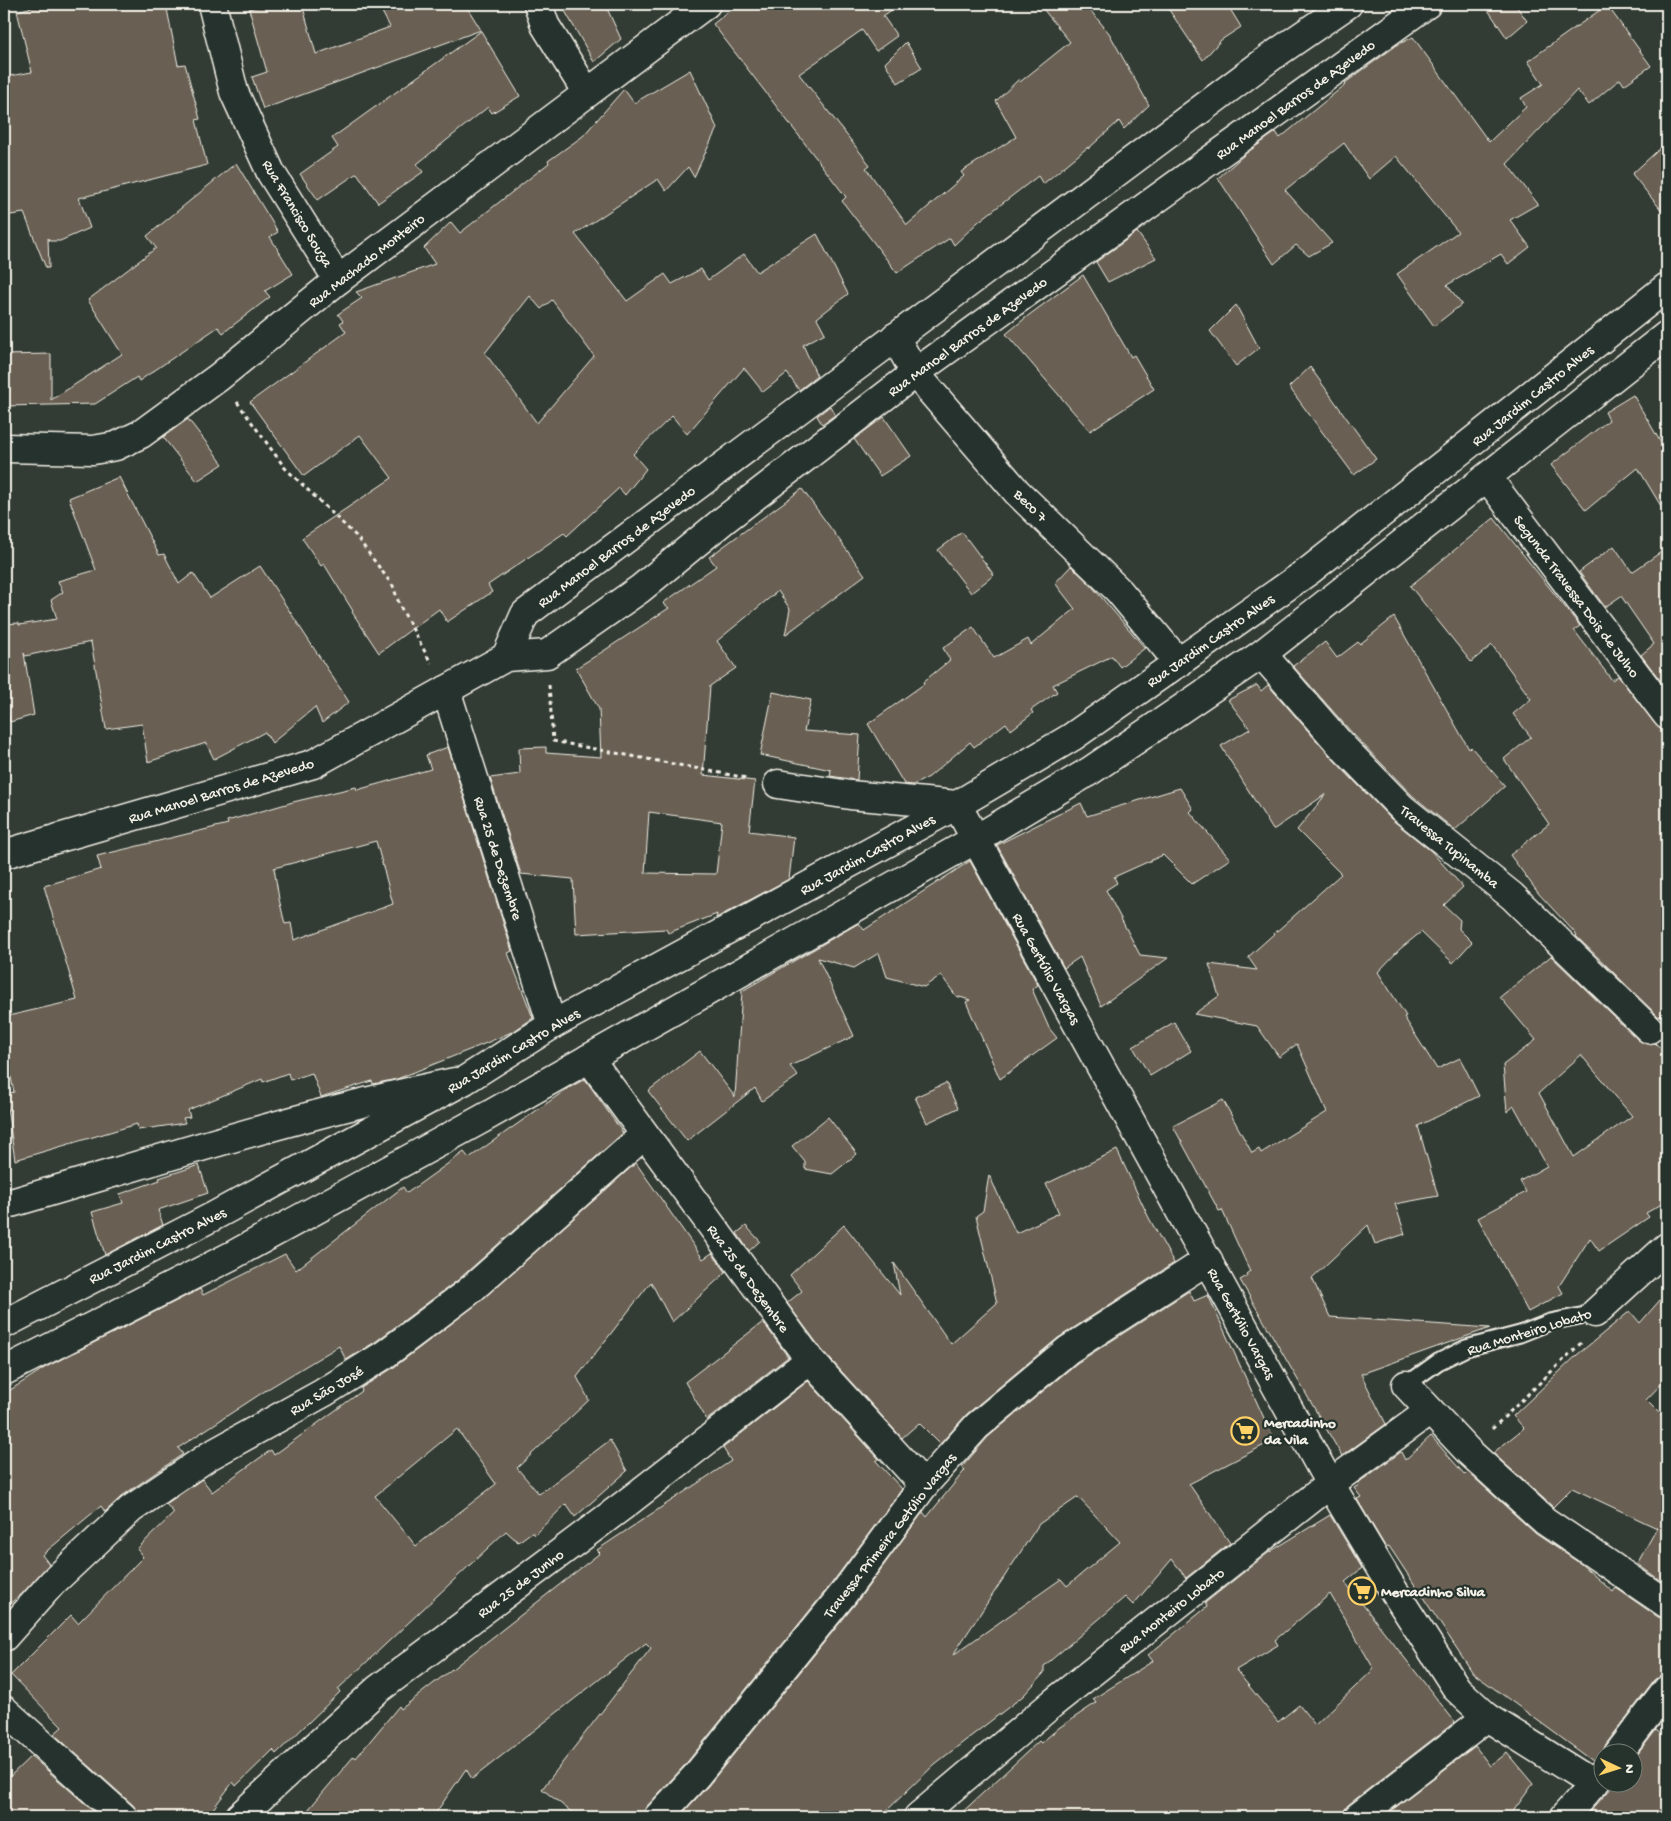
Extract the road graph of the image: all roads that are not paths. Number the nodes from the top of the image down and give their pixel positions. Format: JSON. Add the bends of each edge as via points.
{"nodes":[{"id":1,"x":212,"y":4,"type":"edge"},
{"id":2,"x":538,"y":4,"type":"edge"},
{"id":3,"x":706,"y":4,"type":"edge"},
{"id":4,"x":1348,"y":4,"type":"edge"},
{"id":5,"x":1427,"y":4,"type":"edge"},
{"id":6,"x":587,"y":94,"type":"junction"},
{"id":7,"x":338,"y":280,"type":"junction"},
{"id":8,"x":1667,"y":286,"type":"edge"},
{"id":9,"x":1667,"y":335,"type":"edge"},
{"id":10,"x":895,"y":337,"type":"junction"},
{"id":11,"x":915,"y":373,"type":"junction"},
{"id":12,"x":4,"y":448,"type":"edge"},
{"id":13,"x":1488,"y":477,"type":"junction"},
{"id":14,"x":1262,"y":654,"type":"junction"},
{"id":15,"x":506,"y":657,"type":"junction"},
{"id":16,"x":1179,"y":663,"type":"junction"},
{"id":17,"x":446,"y":690,"type":"junction"},
{"id":18,"x":1667,"y":715,"type":"edge"},
{"id":19,"x":778,"y":784,"type":"road end"},
{"id":20,"x":957,"y":805,"type":"junction"},
{"id":21,"x":976,"y":839,"type":"junction"},
{"id":22,"x":4,"y":854,"type":"edge"},
{"id":23,"x":552,"y":1025,"type":"junction"},
{"id":24,"x":1649,"y":1029,"type":"dead end"},
{"id":25,"x":589,"y":1058,"type":"junction"},
{"id":26,"x":465,"y":1080,"type":"junction"},
{"id":27,"x":644,"y":1135,"type":"junction"},
{"id":28,"x":4,"y":1205,"type":"edge"},
{"id":29,"x":1667,"y":1248,"type":"edge"},
{"id":30,"x":1208,"y":1260,"type":"junction"},
{"id":31,"x":1595,"y":1313,"type":"joint"},
{"id":32,"x":4,"y":1324,"type":"edge"},
{"id":33,"x":810,"y":1360,"type":"junction"},
{"id":34,"x":4,"y":1371,"type":"edge"},
{"id":35,"x":1406,"y":1385,"type":"joint"},
{"id":36,"x":1430,"y":1411,"type":"junction"},
{"id":37,"x":1330,"y":1484,"type":"junction"},
{"id":38,"x":924,"y":1485,"type":"junction"},
{"id":39,"x":1667,"y":1604,"type":"edge"},
{"id":40,"x":4,"y":1637,"type":"edge"},
{"id":41,"x":1667,"y":1690,"type":"edge"},
{"id":42,"x":4,"y":1710,"type":"edge"},
{"id":43,"x":1487,"y":1717,"type":"junction"},
{"id":44,"x":1626,"y":1744,"type":"edge"},
{"id":45,"x":1594,"y":1775,"type":"edge"},
{"id":46,"x":1594,"y":1784,"type":"edge"},
{"id":47,"x":123,"y":1817,"type":"edge"},
{"id":48,"x":239,"y":1817,"type":"edge"},
{"id":49,"x":658,"y":1817,"type":"edge"},
{"id":50,"x":918,"y":1817,"type":"edge"},
{"id":51,"x":1358,"y":1817,"type":"edge"},
{"id":52,"x":1564,"y":1817,"type":"edge"}],
"edges":[{"from":1,"to":7,"type":"street","name":"Rua Francisco Souza","via":[[234,92],[271,173]]},
{"from":2,"to":6,"type":"street","via":[[545,25]]},
{"from":3,"to":6,"type":"street","name":"Rua Machado Monteiro"},
{"from":4,"to":10,"type":"street","name":"Rua Manoel Barros de Azevedo","via":[[1271,57]]},
{"from":5,"to":11,"type":"street","name":"Rua Manoel Barros de Azevedo"},
{"from":6,"to":7,"type":"street","name":"Rua Machado Monteiro"},
{"from":7,"to":12,"type":"street","name":"Rua Machado Monteiro","via":[[219,377],[141,434],[116,446],[93,450]]},
{"from":8,"to":16,"type":"street","name":"Rua Jardim Castro Alves","via":[[1310,570]]},
{"from":9,"to":13,"type":"street"},
{"from":10,"to":11,"type":"street","name":"Beco 7"},
{"from":10,"to":15,"type":"street","name":"Rua Manoel Barros de Azevedo","via":[[525,614]]},
{"from":11,"to":15,"type":"street","name":"Rua Manoel Barros de Azevedo","via":[[640,589],[547,654]]},
{"from":11,"to":16,"type":"street","name":"Beco 7","via":[[1017,492],[1119,591]]},
{"from":13,"to":14,"type":"street"},
{"from":13,"to":18,"type":"street","name":"Segunda Travessa Dois de Julho"},
{"from":14,"to":21,"type":"street","via":[[1090,771]]},
{"from":14,"to":24,"type":"street","name":"Travessa Tupinamba","via":[[1341,745],[1402,808],[1512,896]]},
{"from":15,"to":17,"type":"street","name":"Rua Manoel Barros de Azevedo"},
{"from":16,"to":20,"type":"street","name":"Rua Jardim Castro Alves","via":[[1072,737]]},
{"from":17,"to":22,"type":"street","name":"Rua Manoel Barros de Azevedo","via":[[313,764]]},
{"from":17,"to":23,"type":"street","name":"Rua 25 de Dezembre"},
{"from":19,"to":20,"type":"street","via":[[850,796]]},
{"from":20,"to":21,"type":"street","name":"Rua Gertúlio Vargas"},
{"from":20,"to":23,"type":"street","name":"Rua Jardim Castro Alves"},
{"from":21,"to":25,"type":"street"},
{"from":21,"to":30,"type":"street","name":"Rua Gertúlio Vargas"},
{"from":23,"to":26,"type":"street","name":"Rua Jardim Castro Alves"},
{"from":25,"to":27,"type":"street","name":"Rua 25 de Dezembre"},
{"from":25,"to":34,"type":"street","via":[[233,1255]]},
{"from":26,"to":28,"type":"street","via":[[326,1111]]},
{"from":26,"to":32,"type":"street","name":"Rua Jardim Castro Alves","via":[[214,1216]]},
{"from":27,"to":33,"type":"street","name":"Rua 25 de Dezembre"},
{"from":27,"to":40,"type":"street","name":"Rua São José","via":[[468,1292],[384,1355],[209,1456],[130,1509],[52,1583]]},
{"from":29,"to":31,"type":"street","name":"Rua Monteiro Lobato"},
{"from":30,"to":37,"type":"street","name":"Rua Gertúlio Vargas"},
{"from":30,"to":38,"type":"street","name":"Travessa Primeira Getúlio Vargas","via":[[1068,1350],[977,1426]]},
{"from":31,"to":35,"type":"lane","name":"Rua Monteiro Lobato","via":[[1550,1322],[1520,1334],[1466,1348],[1438,1362]]},
{"from":33,"to":38,"type":"street","name":"Rua 25 de Dezembre"},
{"from":33,"to":48,"type":"street","name":"Rua 25 de Junho","via":[[624,1505],[377,1690]]},
{"from":35,"to":36,"type":"street"},
{"from":36,"to":37,"type":"street","name":"Rua Monteiro Lobato"},
{"from":36,"to":39,"type":"street","via":[[1545,1522]]},
{"from":37,"to":43,"type":"street","name":"Rua Gertúlio Vargas","via":[[1457,1689]]},
{"from":37,"to":50,"type":"street","name":"Rua Monteiro Lobato","via":[[1053,1703]]},
{"from":38,"to":49,"type":"street","name":"Travessa Primeira Getúlio Vargas","via":[[844,1593],[696,1776]]},
{"from":41,"to":44,"type":"street"},
{"from":42,"to":47,"type":"street"},
{"from":43,"to":45,"type":"street","name":"Rua Gertúlio Vargas"},
{"from":43,"to":51,"type":"street"},
{"from":46,"to":52,"type":"street"}]}
